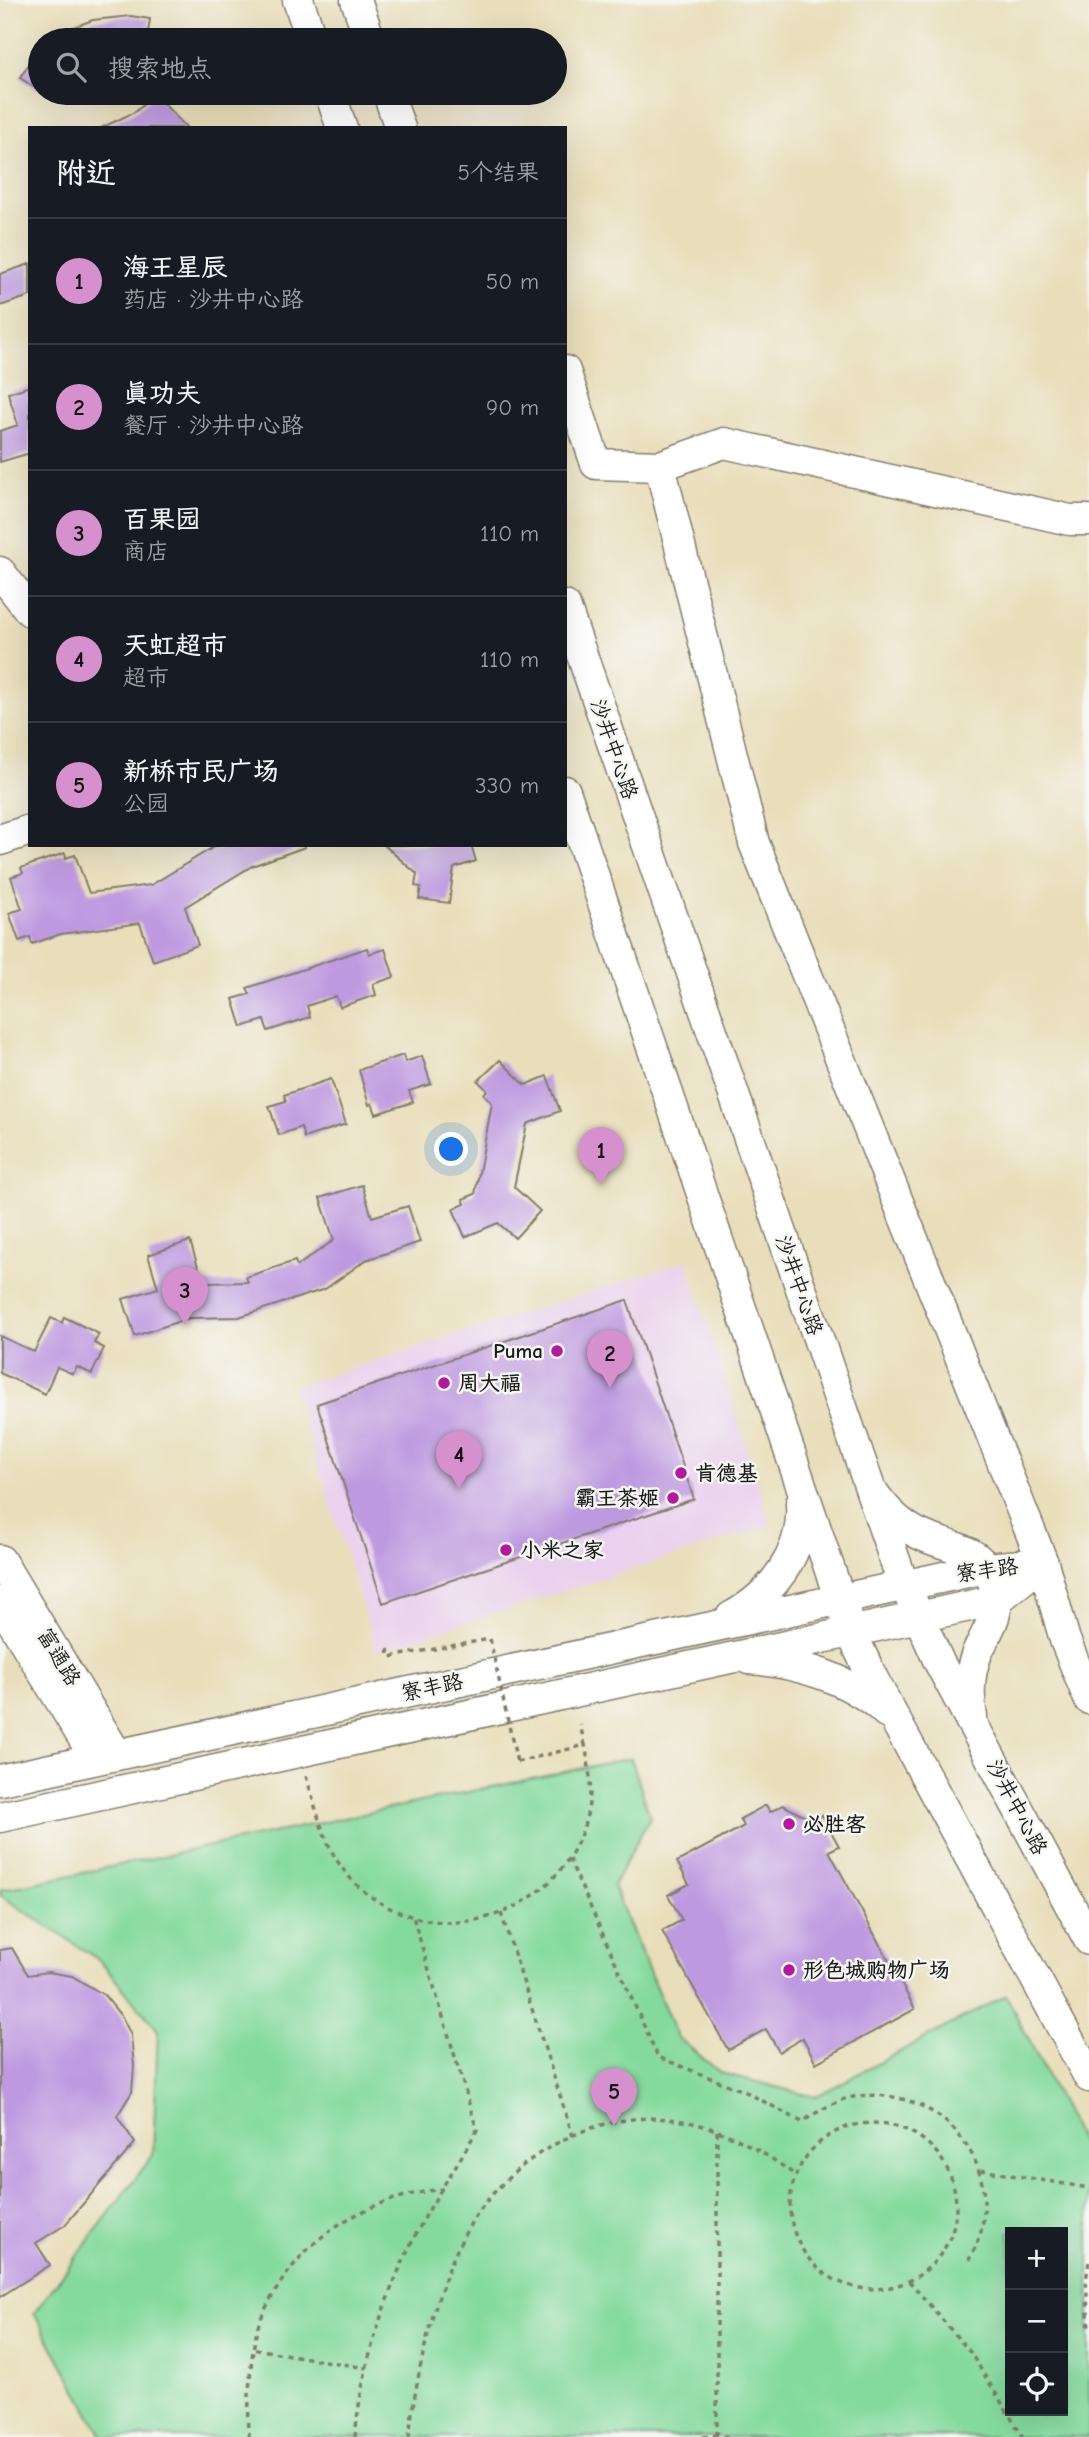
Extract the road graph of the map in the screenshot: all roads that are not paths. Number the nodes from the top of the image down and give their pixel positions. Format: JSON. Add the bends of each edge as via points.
{"nodes":[{"id":1,"x":298,"y":0,"type":"edge"},
{"id":2,"x":356,"y":0,"type":"edge"},
{"id":3,"x":308,"y":28,"type":"edge"},
{"id":4,"x":366,"y":28,"type":"edge"},
{"id":5,"x":334,"y":105,"type":"edge"},
{"id":6,"x":392,"y":105,"type":"edge"},
{"id":7,"x":341,"y":126,"type":"edge"},
{"id":8,"x":399,"y":126,"type":"edge"},
{"id":9,"x":567,"y":377,"type":"edge"},
{"id":10,"x":660,"y":466,"type":"junction"},
{"id":11,"x":1089,"y":520,"type":"edge"},
{"id":12,"x":0,"y":572,"type":"edge"},
{"id":13,"x":28,"y":608,"type":"edge"},
{"id":14,"x":567,"y":612,"type":"edge"},
{"id":15,"x":567,"y":797,"type":"edge"},
{"id":16,"x":28,"y":831,"type":"edge"},
{"id":17,"x":0,"y":840,"type":"edge"},
{"id":18,"x":869,"y":1488,"type":"junction"},
{"id":19,"x":800,"y":1489,"type":"junction"},
{"id":20,"x":0,"y":1560,"type":"edge"},
{"id":21,"x":1043,"y":1563,"type":"junction"},
{"id":22,"x":986,"y":1568,"type":"junction"},
{"id":23,"x":904,"y":1585,"type":"junction"},
{"id":24,"x":839,"y":1599,"type":"junction"},
{"id":25,"x":997,"y":1600,"type":"junction"},
{"id":26,"x":0,"y":1602,"type":"edge"},
{"id":27,"x":918,"y":1618,"type":"junction"},
{"id":28,"x":711,"y":1627,"type":"junction"},
{"id":29,"x":851,"y":1632,"type":"junction"},
{"id":30,"x":724,"y":1659,"type":"junction"},
{"id":31,"x":1089,"y":1699,"type":"edge"},
{"id":32,"x":897,"y":1724,"type":"junction"},
{"id":33,"x":974,"y":1727,"type":"junction"},
{"id":34,"x":107,"y":1757,"type":"junction"},
{"id":35,"x":0,"y":1780,"type":"edge"},
{"id":36,"x":0,"y":1817,"type":"edge"},
{"id":37,"x":1089,"y":1940,"type":"edge"},
{"id":38,"x":1089,"y":2077,"type":"edge"}],
"edges":[{"from":1,"to":3,"type":"street"},
{"from":2,"to":4,"type":"street"},
{"from":5,"to":7,"type":"street"},
{"from":6,"to":8,"type":"street"},
{"from":9,"to":10,"type":"street","via":[[596,464]]},
{"from":10,"to":11,"type":"street","via":[[724,443],[1070,520]]},
{"from":10,"to":21,"type":"street","via":[[754,843]]},
{"from":12,"to":13,"type":"street"},
{"from":14,"to":18,"type":"street","name":"沙井中心路"},
{"from":15,"to":19,"type":"street"},
{"from":16,"to":17,"type":"street"},
{"from":18,"to":22,"type":"street","via":[[890,1513],[916,1533],[975,1555]]},
{"from":18,"to":23,"type":"street","name":"沙井中心路"},
{"from":19,"to":24,"type":"street"},
{"from":19,"to":28,"type":"street","via":[[801,1527],[777,1580],[751,1605]]},
{"from":20,"to":34,"type":"street","name":"富通路"},
{"from":21,"to":22,"type":"street","name":"寮丰路"},
{"from":21,"to":25,"type":"street","name":"寮丰路"},
{"from":21,"to":31,"type":"street","via":[[1065,1640]]},
{"from":22,"to":23,"type":"street","name":"寮丰路"},
{"from":22,"to":25,"type":"street"},
{"from":23,"to":24,"type":"street","name":"寮丰路"},
{"from":23,"to":27,"type":"street","name":"沙井中心路"},
{"from":24,"to":28,"type":"street","name":"寮丰路"},
{"from":24,"to":29,"type":"street"},
{"from":25,"to":27,"type":"street","name":"寮丰路"},
{"from":25,"to":33,"type":"street","via":[[993,1622],[972,1667],[969,1698]]},
{"from":26,"to":34,"type":"street","name":"富通路"},
{"from":27,"to":29,"type":"street","name":"寮丰路"},
{"from":27,"to":33,"type":"street","name":"沙井中心路"},
{"from":28,"to":34,"type":"street","name":"寮丰路"},
{"from":29,"to":30,"type":"street","name":"寮丰路"},
{"from":29,"to":32,"type":"street"},
{"from":30,"to":32,"type":"street","via":[[765,1661],[823,1675],[859,1691]]},
{"from":30,"to":36,"type":"street","name":"寮丰路"},
{"from":32,"to":38,"type":"street"},
{"from":33,"to":37,"type":"street","name":"沙井中心路"},
{"from":34,"to":35,"type":"street","name":"寮丰路"}]}
